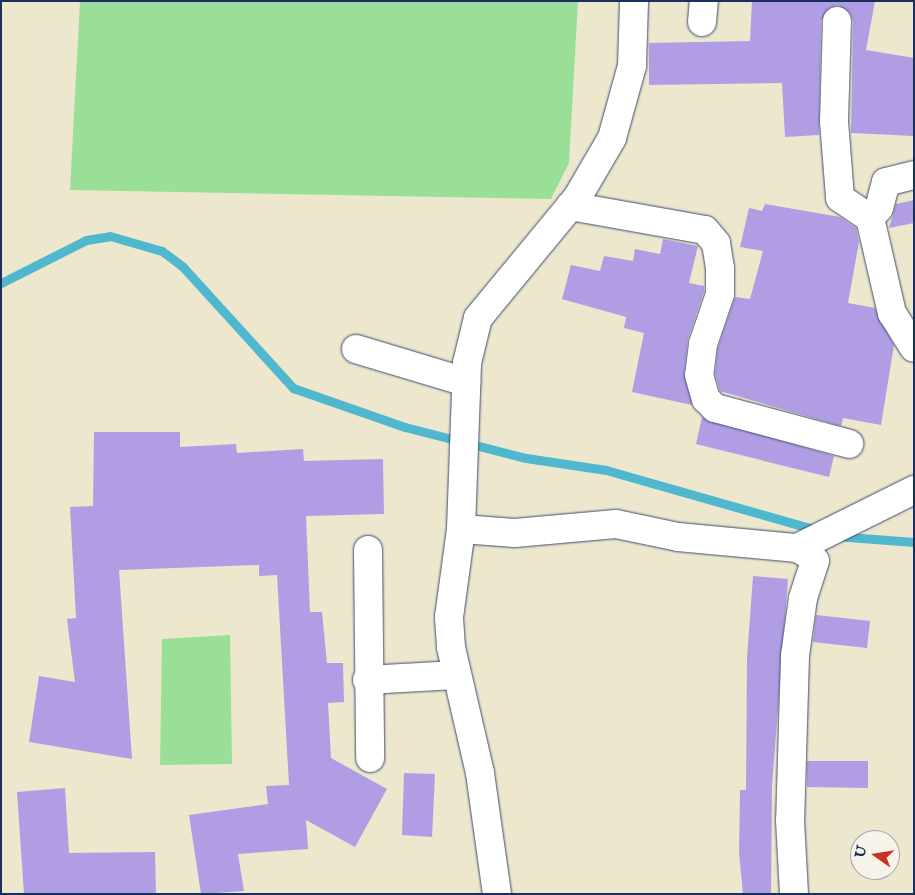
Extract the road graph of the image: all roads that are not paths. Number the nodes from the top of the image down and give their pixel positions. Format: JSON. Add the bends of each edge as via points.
{"nodes":[{"id":1,"x":634,"y":1,"type":"edge"},
{"id":2,"x":837,"y":21,"type":"dead end"},
{"id":3,"x":914,"y":175,"type":"edge"},
{"id":4,"x":570,"y":206,"type":"junction"},
{"id":5,"x":870,"y":218,"type":"junction"},
{"id":6,"x":914,"y":348,"type":"edge"},
{"id":7,"x":356,"y":349,"type":"dead end"},
{"id":8,"x":466,"y":382,"type":"junction"},
{"id":9,"x":849,"y":444,"type":"dead end"},
{"id":10,"x":914,"y":490,"type":"edge"},
{"id":11,"x":461,"y":529,"type":"junction"},
{"id":12,"x":797,"y":548,"type":"junction"},
{"id":13,"x":368,"y":550,"type":"dead end"},
{"id":14,"x":456,"y":675,"type":"junction"},
{"id":15,"x":367,"y":680,"type":"junction"},
{"id":16,"x":370,"y":758,"type":"dead end"},
{"id":17,"x":497,"y":894,"type":"edge"},
{"id":18,"x":794,"y":894,"type":"edge"}],
"edges":[{"from":1,"to":4,"type":"street","via":[[625,104],[612,138]]},
{"from":2,"to":5,"type":"street","via":[[835,178],[840,198]]},
{"from":3,"to":5,"type":"street","via":[[886,182],[879,208]]},
{"from":4,"to":8,"type":"street","via":[[478,318],[470,338]]},
{"from":4,"to":9,"type":"street","via":[[705,230],[716,243],[720,269],[720,294],[700,367],[706,398],[715,408]]},
{"from":5,"to":6,"type":"street","via":[[892,312]]},
{"from":7,"to":8,"type":"street"},
{"from":8,"to":11,"type":"street"},
{"from":10,"to":12,"type":"street"},
{"from":11,"to":12,"type":"street","via":[[515,533],[616,524],[678,537]]},
{"from":11,"to":14,"type":"street","via":[[449,617]]},
{"from":12,"to":18,"type":"street","via":[[806,551],[815,561],[803,598],[796,656],[790,820]]},
{"from":13,"to":15,"type":"street"},
{"from":14,"to":15,"type":"street"},
{"from":14,"to":17,"type":"street","via":[[480,773]]},
{"from":15,"to":16,"type":"street"}]}
